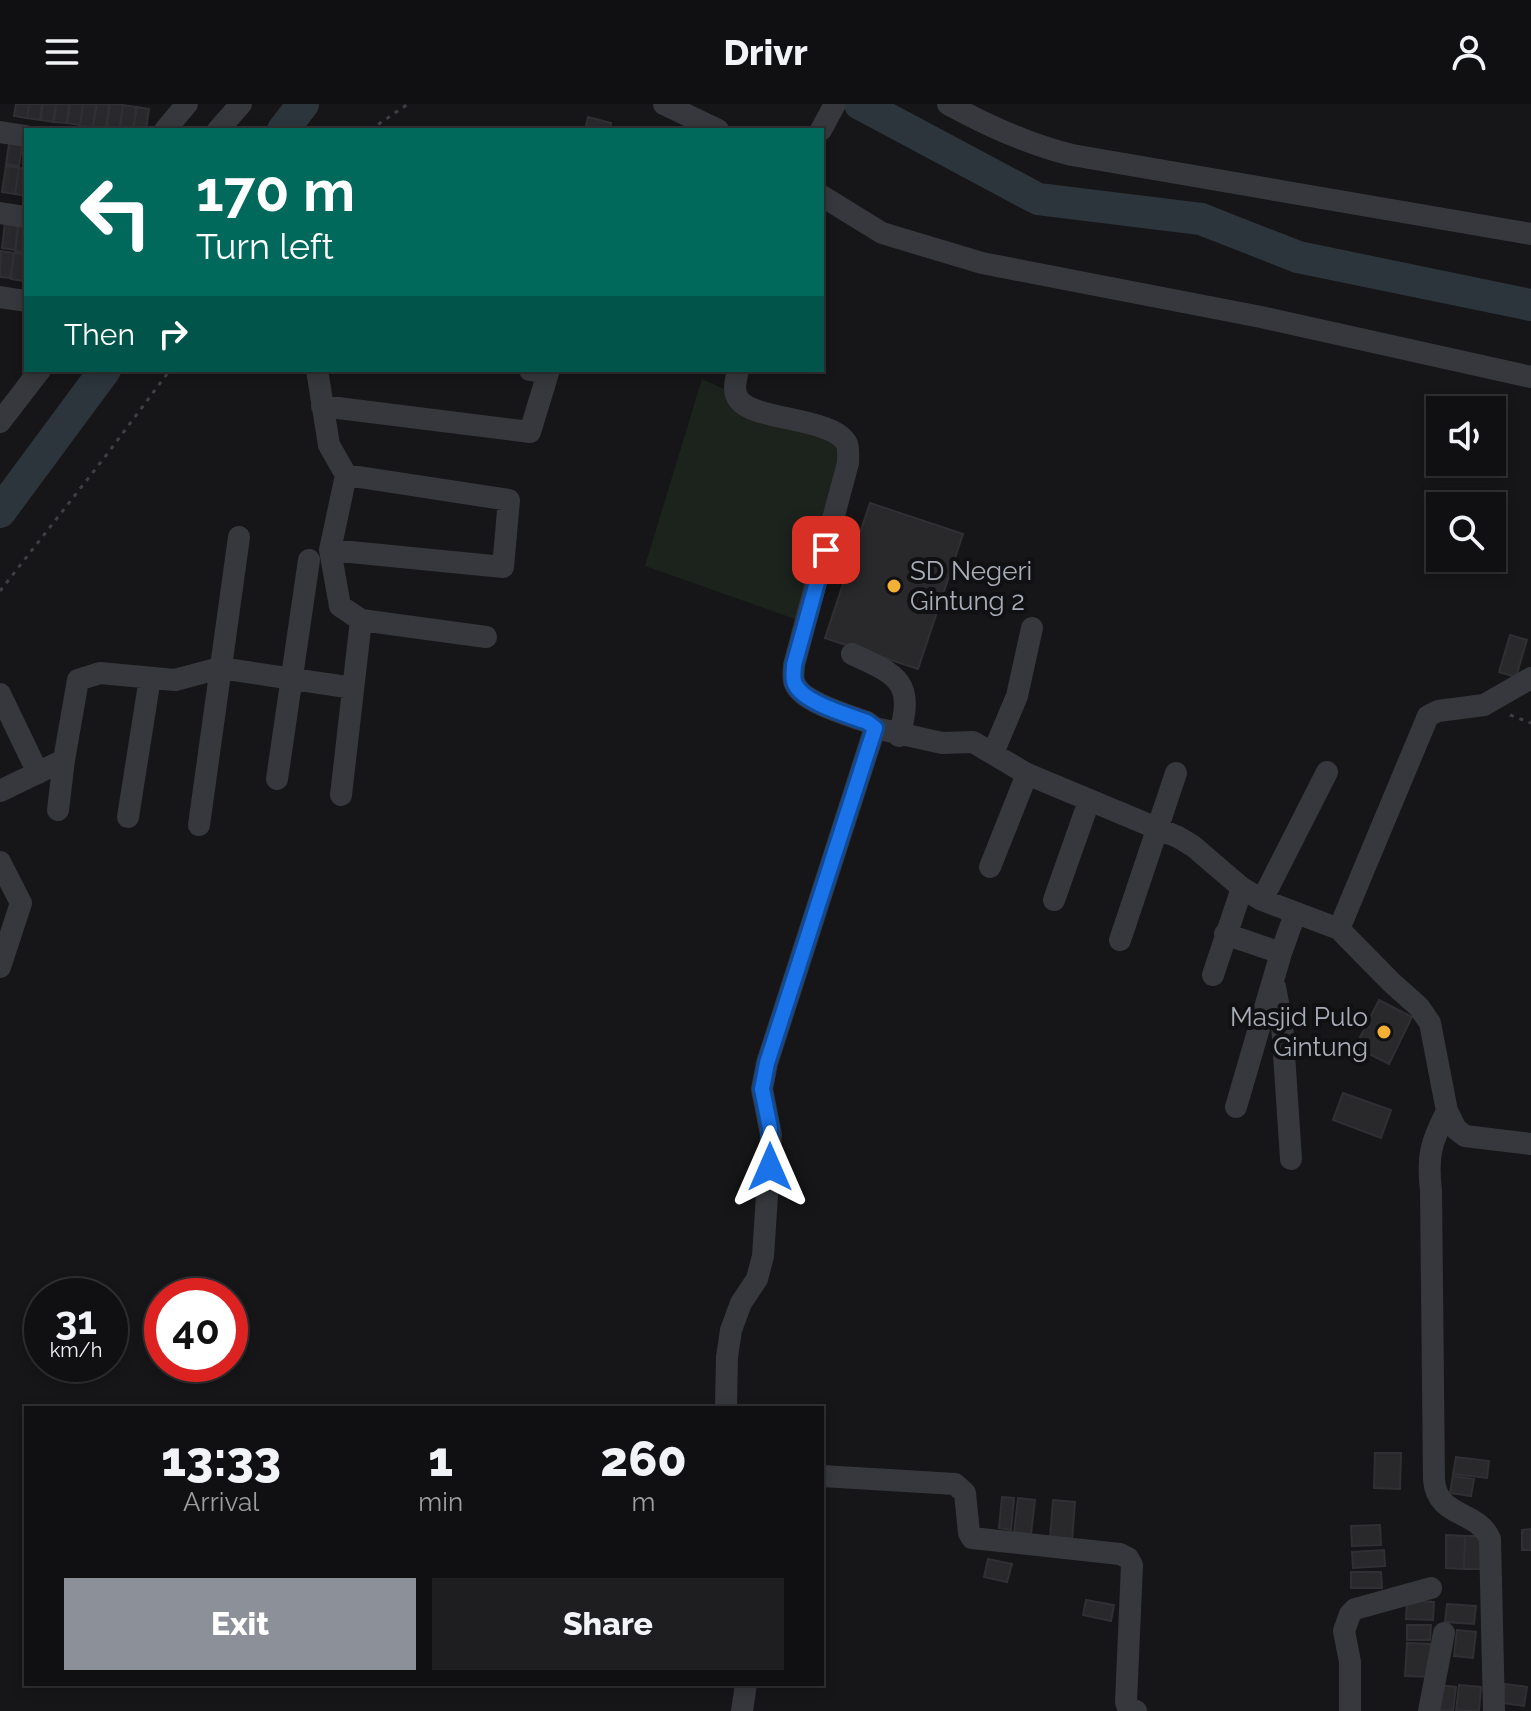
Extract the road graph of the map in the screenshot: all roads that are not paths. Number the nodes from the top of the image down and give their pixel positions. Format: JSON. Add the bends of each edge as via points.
{"nodes":[{"id":1,"x":187,"y":104,"type":"edge"},
{"id":2,"x":241,"y":104,"type":"edge"},
{"id":3,"x":664,"y":104,"type":"edge"},
{"id":4,"x":835,"y":104,"type":"edge"},
{"id":5,"x":948,"y":104,"type":"edge"},
{"id":6,"x":167,"y":128,"type":"edge"},
{"id":7,"x":220,"y":128,"type":"edge"},
{"id":8,"x":714,"y":128,"type":"edge"},
{"id":9,"x":822,"y":128,"type":"edge"},
{"id":10,"x":0,"y":132,"type":"edge"},
{"id":11,"x":24,"y":136,"type":"edge"},
{"id":12,"x":824,"y":197,"type":"edge"},
{"id":13,"x":0,"y":213,"type":"edge"},
{"id":14,"x":24,"y":217,"type":"edge"},
{"id":15,"x":1531,"y":234,"type":"edge"},
{"id":16,"x":0,"y":297,"type":"edge"},
{"id":17,"x":24,"y":301,"type":"edge"},
{"id":18,"x":38,"y":372,"type":"edge"},
{"id":19,"x":317,"y":372,"type":"edge"},
{"id":20,"x":542,"y":372,"type":"edge"},
{"id":21,"x":738,"y":372,"type":"edge"},
{"id":22,"x":1531,"y":377,"type":"edge"},
{"id":23,"x":322,"y":406,"type":"junction"},
{"id":24,"x":0,"y":422,"type":"edge"},
{"id":25,"x":346,"y":475,"type":"junction"},
{"id":26,"x":239,"y":537,"type":"dead end"},
{"id":27,"x":330,"y":550,"type":"junction"},
{"id":28,"x":309,"y":560,"type":"dead end"},
{"id":29,"x":361,"y":620,"type":"junction"},
{"id":30,"x":1032,"y":628,"type":"dead end"},
{"id":31,"x":486,"y":637,"type":"dead end"},
{"id":32,"x":852,"y":654,"type":"dead end"},
{"id":33,"x":220,"y":668,"type":"junction"},
{"id":34,"x":150,"y":678,"type":"junction"},
{"id":35,"x":1531,"y":678,"type":"edge"},
{"id":36,"x":292,"y":679,"type":"junction"},
{"id":37,"x":353,"y":688,"type":"junction"},
{"id":38,"x":0,"y":694,"type":"edge"},
{"id":39,"x":875,"y":728,"type":"junction"},
{"id":40,"x":899,"y":736,"type":"junction"},
{"id":41,"x":993,"y":753,"type":"junction"},
{"id":42,"x":64,"y":760,"type":"junction"},
{"id":43,"x":1327,"y":772,"type":"dead end"},
{"id":44,"x":38,"y":773,"type":"junction"},
{"id":45,"x":1176,"y":773,"type":"dead end"},
{"id":46,"x":1027,"y":774,"type":"junction"},
{"id":47,"x":277,"y":779,"type":"dead end"},
{"id":48,"x":0,"y":791,"type":"edge"},
{"id":49,"x":341,"y":795,"type":"dead end"},
{"id":50,"x":1089,"y":801,"type":"junction"},
{"id":51,"x":58,"y":810,"type":"dead end"},
{"id":52,"x":128,"y":817,"type":"dead end"},
{"id":53,"x":199,"y":825,"type":"dead end"},
{"id":54,"x":1157,"y":828,"type":"junction"},
{"id":55,"x":0,"y":862,"type":"edge"},
{"id":56,"x":990,"y":867,"type":"dead end"},
{"id":57,"x":1242,"y":888,"type":"junction"},
{"id":58,"x":1054,"y":900,"type":"dead end"},
{"id":59,"x":1262,"y":900,"type":"junction"},
{"id":60,"x":1295,"y":914,"type":"junction"},
{"id":61,"x":1339,"y":929,"type":"junction"},
{"id":62,"x":1225,"y":934,"type":"junction"},
{"id":63,"x":1120,"y":940,"type":"dead end"},
{"id":64,"x":1281,"y":953,"type":"junction"},
{"id":65,"x":0,"y":967,"type":"edge"},
{"id":66,"x":1213,"y":975,"type":"dead end"},
{"id":67,"x":1274,"y":982,"type":"junction"},
{"id":68,"x":1236,"y":1107,"type":"dead end"},
{"id":69,"x":1447,"y":1111,"type":"junction"},
{"id":70,"x":1531,"y":1144,"type":"edge"},
{"id":71,"x":1291,"y":1159,"type":"dead end"},
{"id":72,"x":726,"y":1406,"type":"edge"},
{"id":73,"x":824,"y":1476,"type":"edge"},
{"id":74,"x":1431,"y":1588,"type":"dead end"},
{"id":75,"x":1444,"y":1633,"type":"dead end"},
{"id":76,"x":746,"y":1686,"type":"edge"},
{"id":77,"x":742,"y":1711,"type":"edge"},
{"id":78,"x":1136,"y":1711,"type":"edge"},
{"id":79,"x":1350,"y":1711,"type":"edge"},
{"id":80,"x":1429,"y":1711,"type":"edge"},
{"id":81,"x":1494,"y":1711,"type":"edge"}],
"edges":[{"from":1,"to":6,"type":"street"},
{"from":2,"to":7,"type":"street"},
{"from":3,"to":8,"type":"street"},
{"from":4,"to":9,"type":"street"},
{"from":5,"to":15,"type":"street","via":[[998,131],[1072,155]]},
{"from":10,"to":11,"type":"street"},
{"from":12,"to":22,"type":"street","via":[[882,233],[982,263],[1219,308]]},
{"from":13,"to":14,"type":"street"},
{"from":16,"to":17,"type":"street"},
{"from":18,"to":24,"type":"street"},
{"from":19,"to":23,"type":"street"},
{"from":20,"to":23,"type":"street","via":[[548,373],[530,432]]},
{"from":21,"to":39,"type":"street","via":[[735,391],[743,404],[822,428],[846,443],[848,463],[793,681],[808,698]]},
{"from":23,"to":25,"type":"street","via":[[329,445]]},
{"from":25,"to":27,"type":"street"},
{"from":25,"to":27,"type":"street","via":[[509,500],[503,567]]},
{"from":26,"to":33,"type":"street"},
{"from":27,"to":29,"type":"street","via":[[340,606]]},
{"from":28,"to":36,"type":"street"},
{"from":29,"to":31,"type":"street"},
{"from":29,"to":37,"type":"street"},
{"from":30,"to":41,"type":"street","via":[[1017,696]]},
{"from":32,"to":40,"type":"street","via":[[902,684]]},
{"from":33,"to":34,"type":"street","via":[[175,680]]},
{"from":33,"to":36,"type":"street"},
{"from":33,"to":53,"type":"street"},
{"from":34,"to":42,"type":"street","via":[[100,673],[78,680]]},
{"from":34,"to":52,"type":"street"},
{"from":35,"to":61,"type":"street","via":[[1484,705],[1428,716]]},
{"from":36,"to":37,"type":"street"},
{"from":36,"to":47,"type":"street"},
{"from":37,"to":49,"type":"street"},
{"from":38,"to":44,"type":"street"},
{"from":39,"to":40,"type":"street"},
{"from":39,"to":72,"type":"street","via":[[767,1063],[762,1089],[771,1135],[763,1256],[731,1330]]},
{"from":40,"to":41,"type":"street","via":[[968,741]]},
{"from":41,"to":46,"type":"street"},
{"from":42,"to":44,"type":"street"},
{"from":42,"to":51,"type":"street"},
{"from":43,"to":59,"type":"street"},
{"from":44,"to":48,"type":"street"},
{"from":45,"to":54,"type":"street"},
{"from":46,"to":50,"type":"street"},
{"from":46,"to":56,"type":"street"},
{"from":50,"to":54,"type":"street"},
{"from":50,"to":58,"type":"street"},
{"from":54,"to":57,"type":"street","via":[[1193,846]]},
{"from":54,"to":63,"type":"street"},
{"from":55,"to":65,"type":"street","via":[[21,903]]},
{"from":57,"to":59,"type":"street"},
{"from":57,"to":62,"type":"street"},
{"from":59,"to":60,"type":"street"},
{"from":60,"to":61,"type":"street"},
{"from":60,"to":64,"type":"street"},
{"from":61,"to":69,"type":"street","via":[[1429,1019]]},
{"from":62,"to":64,"type":"street"},
{"from":62,"to":66,"type":"street"},
{"from":64,"to":67,"type":"street"},
{"from":67,"to":68,"type":"street"},
{"from":67,"to":71,"type":"street"},
{"from":69,"to":70,"type":"street","via":[[1465,1136]]},
{"from":69,"to":81,"type":"street","via":[[1429,1150],[1428,1166],[1435,1493],[1482,1527],[1490,1539]]},
{"from":73,"to":78,"type":"street","via":[[955,1484],[965,1493],[972,1538],[1128,1558],[1132,1565],[1126,1702]]},
{"from":74,"to":79,"type":"street","via":[[1350,1614],[1344,1631]]},
{"from":75,"to":80,"type":"street"},
{"from":76,"to":77,"type":"street"}]}
